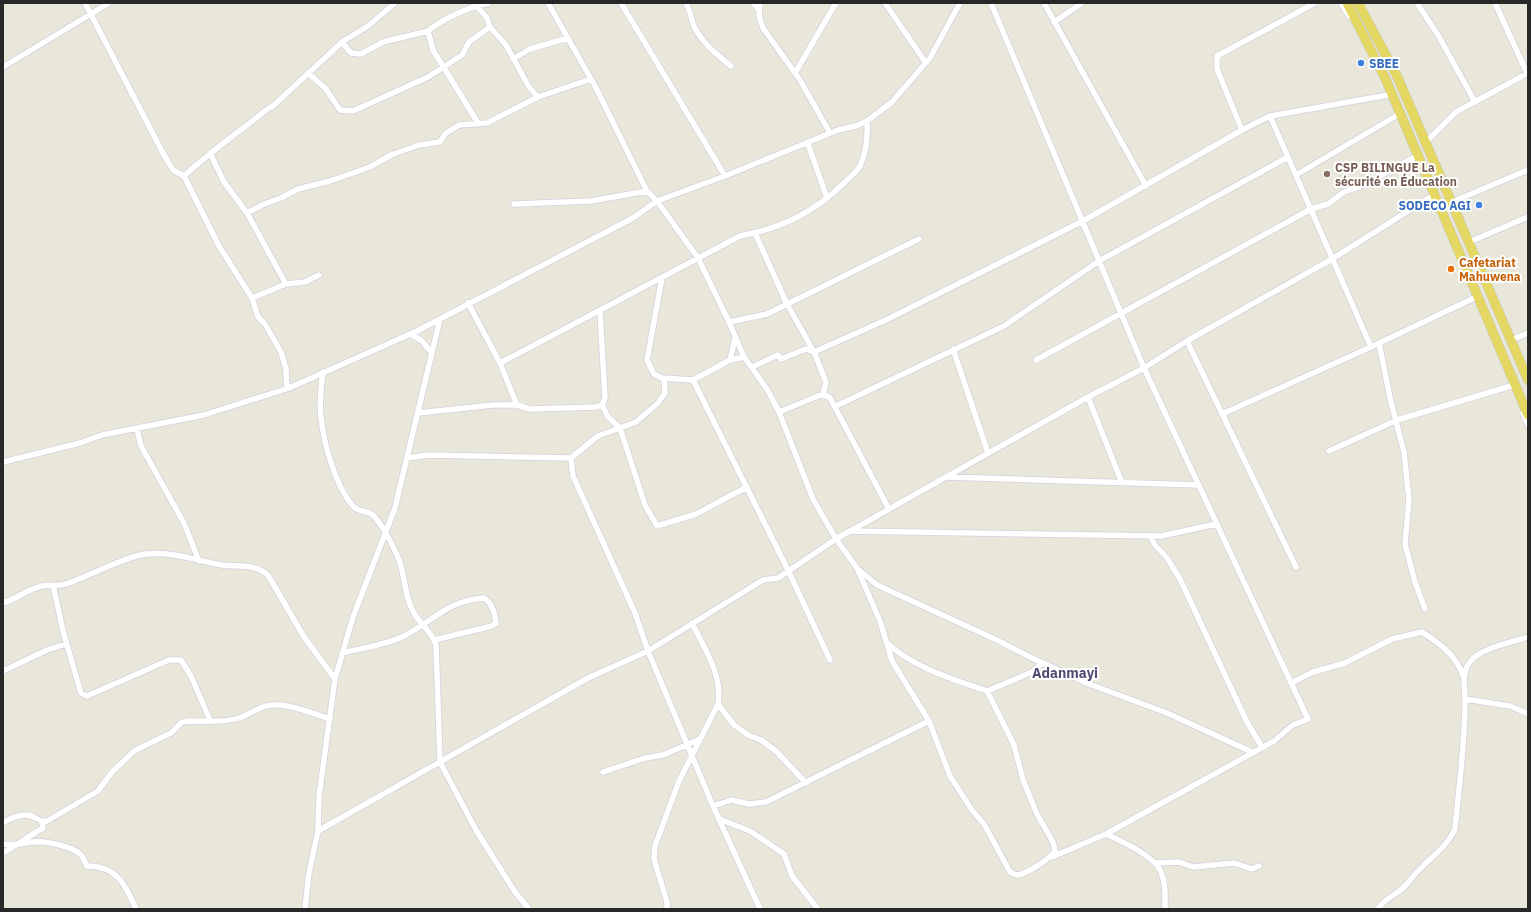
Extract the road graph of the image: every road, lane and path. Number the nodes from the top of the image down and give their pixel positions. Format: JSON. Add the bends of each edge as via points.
{"nodes":[{"id":1,"x":85,"y":3,"type":"edge"},
{"id":2,"x":109,"y":3,"type":"edge"},
{"id":3,"x":395,"y":3,"type":"edge"},
{"id":4,"x":489,"y":3,"type":"edge"},
{"id":5,"x":548,"y":3,"type":"edge"},
{"id":6,"x":621,"y":3,"type":"edge"},
{"id":7,"x":686,"y":3,"type":"edge"},
{"id":8,"x":753,"y":3,"type":"edge"},
{"id":9,"x":760,"y":3,"type":"edge"},
{"id":10,"x":836,"y":3,"type":"edge"},
{"id":11,"x":885,"y":3,"type":"edge"},
{"id":12,"x":960,"y":3,"type":"edge"},
{"id":13,"x":991,"y":3,"type":"edge"},
{"id":14,"x":1044,"y":3,"type":"edge"},
{"id":15,"x":1082,"y":3,"type":"edge"},
{"id":16,"x":1315,"y":3,"type":"edge"},
{"id":17,"x":1341,"y":3,"type":"edge"},
{"id":18,"x":1347,"y":3,"type":"edge"},
{"id":19,"x":1358,"y":3,"type":"edge"},
{"id":20,"x":1417,"y":3,"type":"edge"},
{"id":21,"x":1494,"y":3,"type":"edge"},
{"id":22,"x":474,"y":5,"type":"edge"},
{"id":23,"x":759,"y":10,"type":"junction"},
{"id":24,"x":90,"y":16,"type":"junction"},
{"id":25,"x":1054,"y":22,"type":"junction"},
{"id":26,"x":490,"y":27,"type":"junction"},
{"id":27,"x":428,"y":31,"type":"junction"},
{"id":28,"x":568,"y":38,"type":"junction"},
{"id":29,"x":342,"y":42,"type":"junction"},
{"id":30,"x":512,"y":59,"type":"junction"},
{"id":31,"x":926,"y":63,"type":"junction"},
{"id":32,"x":731,"y":66,"type":"dead end"},
{"id":33,"x":3,"y":67,"type":"edge"},
{"id":34,"x":444,"y":68,"type":"junction"},
{"id":35,"x":308,"y":73,"type":"junction"},
{"id":36,"x":1528,"y":73,"type":"edge"},
{"id":37,"x":795,"y":74,"type":"junction"},
{"id":38,"x":591,"y":79,"type":"junction"},
{"id":39,"x":1388,"y":94,"type":"junction"},
{"id":40,"x":538,"y":98,"type":"junction"},
{"id":41,"x":1475,"y":102,"type":"junction"},
{"id":42,"x":1270,"y":116,"type":"junction"},
{"id":43,"x":1396,"y":116,"type":"junction"},
{"id":44,"x":867,"y":121,"type":"junction"},
{"id":45,"x":478,"y":123,"type":"junction"},
{"id":46,"x":1242,"y":130,"type":"junction"},
{"id":47,"x":830,"y":133,"type":"junction"},
{"id":48,"x":1426,"y":142,"type":"junction"},
{"id":49,"x":808,"y":144,"type":"junction"},
{"id":50,"x":210,"y":153,"type":"junction"},
{"id":51,"x":1288,"y":157,"type":"junction"},
{"id":52,"x":1415,"y":157,"type":"junction"},
{"id":53,"x":1528,"y":170,"type":"edge"},
{"id":54,"x":1296,"y":175,"type":"junction"},
{"id":55,"x":184,"y":176,"type":"junction"},
{"id":56,"x":725,"y":176,"type":"junction"},
{"id":57,"x":1146,"y":186,"type":"junction"},
{"id":58,"x":647,"y":191,"type":"junction"},
{"id":59,"x":1432,"y":196,"type":"junction"},
{"id":60,"x":827,"y":198,"type":"junction"},
{"id":61,"x":657,"y":201,"type":"junction"},
{"id":62,"x":1452,"y":202,"type":"junction"},
{"id":63,"x":514,"y":204,"type":"dead end"},
{"id":64,"x":1311,"y":209,"type":"junction"},
{"id":65,"x":247,"y":213,"type":"junction"},
{"id":66,"x":1528,"y":217,"type":"edge"},
{"id":67,"x":1083,"y":221,"type":"junction"},
{"id":68,"x":755,"y":233,"type":"junction"},
{"id":69,"x":919,"y":238,"type":"dead end"},
{"id":70,"x":1469,"y":242,"type":"junction"},
{"id":71,"x":698,"y":258,"type":"junction"},
{"id":72,"x":1332,"y":259,"type":"junction"},
{"id":73,"x":1099,"y":261,"type":"junction"},
{"id":74,"x":319,"y":275,"type":"dead end"},
{"id":75,"x":662,"y":278,"type":"junction"},
{"id":76,"x":286,"y":284,"type":"junction"},
{"id":77,"x":252,"y":298,"type":"junction"},
{"id":78,"x":1474,"y":298,"type":"junction"},
{"id":79,"x":468,"y":303,"type":"junction"},
{"id":80,"x":788,"y":304,"type":"junction"},
{"id":81,"x":600,"y":311,"type":"junction"},
{"id":82,"x":1121,"y":313,"type":"junction"},
{"id":83,"x":440,"y":319,"type":"junction"},
{"id":84,"x":729,"y":322,"type":"junction"},
{"id":85,"x":1528,"y":333,"type":"edge"},
{"id":86,"x":410,"y":334,"type":"junction"},
{"id":87,"x":735,"y":338,"type":"junction"},
{"id":88,"x":1511,"y":340,"type":"junction"},
{"id":89,"x":1186,"y":342,"type":"junction"},
{"id":90,"x":1379,"y":343,"type":"junction"},
{"id":91,"x":1371,"y":347,"type":"junction"},
{"id":92,"x":953,"y":349,"type":"junction"},
{"id":93,"x":431,"y":352,"type":"junction"},
{"id":94,"x":814,"y":352,"type":"junction"},
{"id":95,"x":744,"y":357,"type":"junction"},
{"id":96,"x":730,"y":360,"type":"junction"},
{"id":97,"x":1036,"y":360,"type":"dead end"},
{"id":98,"x":500,"y":363,"type":"junction"},
{"id":99,"x":752,"y":367,"type":"junction"},
{"id":100,"x":1144,"y":368,"type":"junction"},
{"id":101,"x":323,"y":372,"type":"junction"},
{"id":102,"x":664,"y":378,"type":"junction"},
{"id":103,"x":694,"y":380,"type":"junction"},
{"id":104,"x":1528,"y":380,"type":"edge"},
{"id":105,"x":1511,"y":386,"type":"junction"},
{"id":106,"x":287,"y":388,"type":"junction"},
{"id":107,"x":823,"y":394,"type":"junction"},
{"id":108,"x":1088,"y":397,"type":"junction"},
{"id":109,"x":517,"y":405,"type":"junction"},
{"id":110,"x":602,"y":405,"type":"junction"},
{"id":111,"x":836,"y":406,"type":"junction"},
{"id":112,"x":779,"y":412,"type":"junction"},
{"id":113,"x":418,"y":413,"type":"junction"},
{"id":114,"x":1222,"y":414,"type":"junction"},
{"id":115,"x":1528,"y":415,"type":"edge"},
{"id":116,"x":1397,"y":420,"type":"junction"},
{"id":117,"x":1528,"y":426,"type":"edge"},
{"id":118,"x":620,"y":428,"type":"junction"},
{"id":119,"x":136,"y":430,"type":"junction"},
{"id":120,"x":1329,"y":450,"type":"dead end"},
{"id":121,"x":988,"y":453,"type":"junction"},
{"id":122,"x":408,"y":458,"type":"junction"},
{"id":123,"x":571,"y":458,"type":"junction"},
{"id":124,"x":3,"y":462,"type":"edge"},
{"id":125,"x":947,"y":477,"type":"junction"},
{"id":126,"x":1122,"y":483,"type":"junction"},
{"id":127,"x":1199,"y":485,"type":"junction"},
{"id":128,"x":747,"y":487,"type":"junction"},
{"id":129,"x":889,"y":509,"type":"junction"},
{"id":130,"x":1216,"y":524,"type":"junction"},
{"id":131,"x":849,"y":531,"type":"junction"},
{"id":132,"x":385,"y":534,"type":"junction"},
{"id":133,"x":1150,"y":536,"type":"junction"},
{"id":134,"x":836,"y":539,"type":"junction"},
{"id":135,"x":193,"y":548,"type":"junction"},
{"id":136,"x":184,"y":558,"type":"junction"},
{"id":137,"x":199,"y":560,"type":"junction"},
{"id":138,"x":1296,"y":567,"type":"dead end"},
{"id":139,"x":857,"y":568,"type":"junction"},
{"id":140,"x":788,"y":570,"type":"junction"},
{"id":141,"x":53,"y":585,"type":"junction"},
{"id":142,"x":3,"y":603,"type":"edge"},
{"id":143,"x":1426,"y":608,"type":"dead end"},
{"id":144,"x":692,"y":623,"type":"junction"},
{"id":145,"x":422,"y":624,"type":"junction"},
{"id":146,"x":1528,"y":637,"type":"edge"},
{"id":147,"x":434,"y":640,"type":"junction"},
{"id":148,"x":887,"y":643,"type":"junction"},
{"id":149,"x":66,"y":644,"type":"junction"},
{"id":150,"x":648,"y":651,"type":"junction"},
{"id":151,"x":342,"y":653,"type":"junction"},
{"id":152,"x":830,"y":660,"type":"dead end"},
{"id":153,"x":1042,"y":663,"type":"junction"},
{"id":154,"x":3,"y":671,"type":"edge"},
{"id":155,"x":1464,"y":678,"type":"junction"},
{"id":156,"x":335,"y":679,"type":"junction"},
{"id":157,"x":1291,"y":683,"type":"junction"},
{"id":158,"x":987,"y":691,"type":"junction"},
{"id":159,"x":1465,"y":699,"type":"junction"},
{"id":160,"x":718,"y":704,"type":"junction"},
{"id":161,"x":1528,"y":714,"type":"edge"},
{"id":162,"x":330,"y":719,"type":"junction"},
{"id":163,"x":210,"y":720,"type":"junction"},
{"id":164,"x":929,"y":721,"type":"junction"},
{"id":165,"x":700,"y":739,"type":"junction"},
{"id":166,"x":688,"y":744,"type":"junction"},
{"id":167,"x":1262,"y":747,"type":"junction"},
{"id":168,"x":1252,"y":752,"type":"junction"},
{"id":169,"x":693,"y":757,"type":"junction"},
{"id":170,"x":440,"y":762,"type":"junction"},
{"id":171,"x":603,"y":772,"type":"dead end"},
{"id":172,"x":806,"y":783,"type":"junction"},
{"id":173,"x":713,"y":806,"type":"junction"},
{"id":174,"x":719,"y":819,"type":"junction"},
{"id":175,"x":42,"y":822,"type":"junction"},
{"id":176,"x":3,"y":823,"type":"edge"},
{"id":177,"x":318,"y":830,"type":"junction"},
{"id":178,"x":1106,"y":834,"type":"junction"},
{"id":179,"x":3,"y":844,"type":"edge"},
{"id":180,"x":17,"y":846,"type":"junction"},
{"id":181,"x":3,"y":853,"type":"edge"},
{"id":182,"x":1052,"y":857,"type":"junction"},
{"id":183,"x":1156,"y":863,"type":"junction"},
{"id":184,"x":1259,"y":866,"type":"dead end"},
{"id":185,"x":136,"y":909,"type":"edge"},
{"id":186,"x":305,"y":909,"type":"edge"},
{"id":187,"x":529,"y":909,"type":"edge"},
{"id":188,"x":667,"y":909,"type":"edge"},
{"id":189,"x":760,"y":909,"type":"edge"},
{"id":190,"x":818,"y":909,"type":"edge"},
{"id":191,"x":1165,"y":909,"type":"edge"},
{"id":192,"x":1378,"y":909,"type":"edge"}],
"edges":[{"from":1,"to":24,"type":"street"},
{"from":2,"to":24,"type":"street"},
{"from":3,"to":29,"type":"street","via":[[368,26]]},
{"from":4,"to":22,"type":"street"},
{"from":5,"to":28,"type":"street"},
{"from":6,"to":56,"type":"street"},
{"from":7,"to":32,"type":"street","via":[[693,23],[707,44]]},
{"from":8,"to":23,"type":"street"},
{"from":9,"to":23,"type":"street"},
{"from":10,"to":37,"type":"street"},
{"from":11,"to":31,"type":"street"},
{"from":12,"to":31,"type":"street"},
{"from":13,"to":67,"type":"street"},
{"from":14,"to":25,"type":"street"},
{"from":15,"to":25,"type":"street"},
{"from":16,"to":46,"type":"street","via":[[1217,56],[1217,69]]},
{"from":17,"to":39,"type":"street","via":[[1362,39]]},
{"from":18,"to":115,"type":"highway","via":[[1386,80]]},
{"from":19,"to":48,"type":"highway","via":[[1397,76]]},
{"from":20,"to":41,"type":"street"},
{"from":21,"to":36,"type":"street"},
{"from":22,"to":26,"type":"street","via":[[487,18]]},
{"from":22,"to":27,"type":"street","via":[[439,22]]},
{"from":23,"to":37,"type":"street","via":[[763,28]]},
{"from":24,"to":33,"type":"street"},
{"from":24,"to":55,"type":"street","via":[[164,155],[173,170]]},
{"from":25,"to":57,"type":"street"},
{"from":26,"to":30,"type":"street","via":[[506,45]]},
{"from":26,"to":34,"type":"street","via":[[469,42],[462,54]]},
{"from":27,"to":29,"type":"street","via":[[383,42],[361,54],[351,53]]},
{"from":27,"to":34,"type":"street","via":[[433,50]]},
{"from":28,"to":30,"type":"street","via":[[530,49]]},
{"from":28,"to":38,"type":"street"},
{"from":29,"to":35,"type":"street"},
{"from":30,"to":40,"type":"street"},
{"from":31,"to":44,"type":"street","via":[[892,102]]},
{"from":34,"to":35,"type":"street","via":[[412,86],[401,88],[353,111],[340,110],[326,89]]},
{"from":34,"to":45,"type":"street"},
{"from":35,"to":50,"type":"street","via":[[273,106],[264,110]]},
{"from":36,"to":41,"type":"street"},
{"from":37,"to":47,"type":"street"},
{"from":38,"to":40,"type":"street"},
{"from":38,"to":58,"type":"street"},
{"from":39,"to":42,"type":"street"},
{"from":39,"to":43,"type":"street"},
{"from":40,"to":45,"type":"street","via":[[488,122]]},
{"from":41,"to":48,"type":"street","via":[[1456,112]]},
{"from":42,"to":46,"type":"street"},
{"from":42,"to":51,"type":"street"},
{"from":43,"to":52,"type":"street"},
{"from":43,"to":54,"type":"street"},
{"from":44,"to":47,"type":"street"},
{"from":44,"to":60,"type":"street","via":[[868,139],[859,167]]},
{"from":45,"to":65,"type":"street","via":[[459,125],[445,134],[440,142],[419,145],[391,155],[370,167],[298,189]]},
{"from":46,"to":57,"type":"street"},
{"from":47,"to":49,"type":"street"},
{"from":48,"to":62,"type":"highway"},
{"from":49,"to":56,"type":"street"},
{"from":49,"to":60,"type":"street"},
{"from":50,"to":55,"type":"street"},
{"from":50,"to":65,"type":"street","via":[[224,182]]},
{"from":51,"to":54,"type":"street"},
{"from":51,"to":73,"type":"street"},
{"from":52,"to":59,"type":"street"},
{"from":52,"to":64,"type":"street","via":[[1359,187],[1344,192],[1328,204]]},
{"from":53,"to":62,"type":"street"},
{"from":54,"to":64,"type":"street"},
{"from":55,"to":77,"type":"street","via":[[219,246]]},
{"from":56,"to":61,"type":"street"},
{"from":57,"to":67,"type":"street"},
{"from":58,"to":61,"type":"street"},
{"from":58,"to":63,"type":"street","via":[[591,201]]},
{"from":59,"to":72,"type":"street"},
{"from":59,"to":78,"type":"street"},
{"from":60,"to":68,"type":"street","via":[[791,222]]},
{"from":61,"to":71,"type":"street"},
{"from":61,"to":79,"type":"street","via":[[633,218]]},
{"from":62,"to":70,"type":"highway"},
{"from":64,"to":72,"type":"street"},
{"from":64,"to":82,"type":"street"},
{"from":65,"to":76,"type":"street"},
{"from":66,"to":70,"type":"street"},
{"from":67,"to":73,"type":"street"},
{"from":67,"to":94,"type":"street","via":[[888,319]]},
{"from":68,"to":71,"type":"street","via":[[740,236]]},
{"from":68,"to":80,"type":"street"},
{"from":69,"to":80,"type":"street"},
{"from":70,"to":88,"type":"highway"},
{"from":71,"to":75,"type":"street"},
{"from":71,"to":84,"type":"street"},
{"from":72,"to":89,"type":"street"},
{"from":72,"to":91,"type":"street"},
{"from":73,"to":82,"type":"street"},
{"from":73,"to":92,"type":"street","via":[[1004,326]]},
{"from":74,"to":76,"type":"street","via":[[305,282]]},
{"from":75,"to":81,"type":"street"},
{"from":75,"to":102,"type":"street","via":[[646,360],[654,374]]},
{"from":76,"to":77,"type":"street"},
{"from":77,"to":106,"type":"street","via":[[258,317],[265,324],[281,352],[286,369]]},
{"from":78,"to":90,"type":"street"},
{"from":78,"to":105,"type":"street"},
{"from":79,"to":83,"type":"street"},
{"from":79,"to":98,"type":"street"},
{"from":80,"to":84,"type":"street","via":[[767,314]]},
{"from":80,"to":94,"type":"street"},
{"from":81,"to":98,"type":"street"},
{"from":81,"to":110,"type":"street","via":[[605,398]]},
{"from":82,"to":97,"type":"street"},
{"from":82,"to":100,"type":"street"},
{"from":83,"to":86,"type":"street"},
{"from":83,"to":93,"type":"street"},
{"from":84,"to":87,"type":"street"},
{"from":85,"to":88,"type":"street"},
{"from":86,"to":93,"type":"street","via":[[421,340]]},
{"from":86,"to":101,"type":"street"},
{"from":87,"to":95,"type":"street"},
{"from":87,"to":96,"type":"street"},
{"from":88,"to":104,"type":"highway"},
{"from":89,"to":100,"type":"street"},
{"from":89,"to":114,"type":"street"},
{"from":90,"to":91,"type":"street"},
{"from":90,"to":116,"type":"street"},
{"from":91,"to":114,"type":"street"},
{"from":92,"to":111,"type":"street"},
{"from":92,"to":121,"type":"street"},
{"from":93,"to":113,"type":"street"},
{"from":94,"to":99,"type":"street","via":[[806,349],[781,359],[778,356]]},
{"from":94,"to":107,"type":"street","via":[[826,382]]},
{"from":95,"to":96,"type":"street"},
{"from":95,"to":99,"type":"street"},
{"from":96,"to":103,"type":"street"},
{"from":98,"to":109,"type":"street"},
{"from":99,"to":112,"type":"street"},
{"from":100,"to":108,"type":"street"},
{"from":100,"to":127,"type":"street"},
{"from":101,"to":106,"type":"street"},
{"from":101,"to":132,"type":"street","via":[[321,418],[334,473],[356,509],[373,515]]},
{"from":102,"to":103,"type":"street"},
{"from":102,"to":118,"type":"street","via":[[665,393],[658,403],[636,422]]},
{"from":103,"to":128,"type":"street"},
{"from":105,"to":116,"type":"street"},
{"from":105,"to":117,"type":"street"},
{"from":106,"to":119,"type":"street","via":[[204,415]]},
{"from":107,"to":111,"type":"street"},
{"from":107,"to":112,"type":"street"},
{"from":108,"to":121,"type":"street"},
{"from":108,"to":126,"type":"street"},
{"from":109,"to":110,"type":"street","via":[[530,409]]},
{"from":109,"to":113,"type":"street"},
{"from":110,"to":118,"type":"street","via":[[608,417]]},
{"from":111,"to":129,"type":"street"},
{"from":112,"to":134,"type":"street","via":[[813,499]]},
{"from":113,"to":122,"type":"street"},
{"from":114,"to":138,"type":"street"},
{"from":116,"to":120,"type":"street"},
{"from":116,"to":143,"type":"street","via":[[1404,452],[1409,499],[1405,544],[1415,582]]},
{"from":118,"to":123,"type":"street","via":[[598,436]]},
{"from":118,"to":128,"type":"street","via":[[645,505],[657,526],[696,514]]},
{"from":119,"to":124,"type":"street","via":[[102,435],[80,444]]},
{"from":119,"to":135,"type":"street","via":[[141,446],[184,523]]},
{"from":121,"to":125,"type":"street"},
{"from":122,"to":123,"type":"street","via":[[429,455]]},
{"from":122,"to":132,"type":"street","via":[[395,508]]},
{"from":123,"to":150,"type":"street","via":[[574,476],[635,613]]},
{"from":125,"to":126,"type":"street"},
{"from":125,"to":129,"type":"street"},
{"from":126,"to":127,"type":"street"},
{"from":127,"to":130,"type":"street"},
{"from":128,"to":140,"type":"street"},
{"from":129,"to":131,"type":"street"},
{"from":130,"to":133,"type":"street","via":[[1162,536]]},
{"from":130,"to":157,"type":"street"},
{"from":131,"to":133,"type":"street"},
{"from":131,"to":134,"type":"street"},
{"from":132,"to":145,"type":"street","via":[[402,568],[408,600]]},
{"from":132,"to":151,"type":"street"},
{"from":133,"to":167,"type":"street","via":[[1180,579],[1246,722]]},
{"from":134,"to":139,"type":"street"},
{"from":134,"to":140,"type":"street"},
{"from":135,"to":136,"type":"street"},
{"from":135,"to":137,"type":"street"},
{"from":136,"to":137,"type":"street"},
{"from":136,"to":141,"type":"street","via":[[165,554],[142,555],[83,576],[63,586]]},
{"from":137,"to":156,"type":"street","via":[[228,566],[253,566],[268,575],[304,637]]},
{"from":139,"to":148,"type":"street"},
{"from":139,"to":153,"type":"street","via":[[878,585]]},
{"from":140,"to":144,"type":"street","via":[[778,578],[763,580]]},
{"from":140,"to":152,"type":"street"},
{"from":141,"to":142,"type":"street","via":[[29,590]]},
{"from":141,"to":149,"type":"street"},
{"from":144,"to":150,"type":"street"},
{"from":144,"to":160,"type":"street","via":[[713,665],[720,691]]},
{"from":145,"to":147,"type":"street"},
{"from":145,"to":147,"type":"street","via":[[447,608],[467,600],[484,598],[491,604],[496,619],[492,626]]},
{"from":145,"to":151,"type":"street","via":[[404,636]]},
{"from":146,"to":155,"type":"street","via":[[1477,655],[1470,662]]},
{"from":147,"to":170,"type":"street"},
{"from":148,"to":158,"type":"street","via":[[896,652],[938,674]]},
{"from":148,"to":164,"type":"street","via":[[892,661]]},
{"from":149,"to":154,"type":"street"},
{"from":149,"to":163,"type":"street","via":[[81,693],[87,696],[168,660],[181,660],[191,676]]},
{"from":150,"to":166,"type":"street"},
{"from":150,"to":170,"type":"street","via":[[588,678]]},
{"from":151,"to":156,"type":"street"},
{"from":153,"to":158,"type":"street","via":[[1032,672]]},
{"from":153,"to":168,"type":"street","via":[[1089,684],[1167,713]]},
{"from":155,"to":157,"type":"street","via":[[1459,664],[1441,645],[1422,632],[1392,639],[1344,663],[1312,672]]},
{"from":155,"to":159,"type":"street"},
{"from":156,"to":162,"type":"street"},
{"from":157,"to":167,"type":"street","via":[[1308,719],[1293,725],[1274,741]]},
{"from":158,"to":182,"type":"street","via":[[1014,745],[1023,780],[1037,814],[1053,842],[1055,851]]},
{"from":159,"to":161,"type":"street","via":[[1510,706]]},
{"from":159,"to":192,"type":"street","via":[[1464,751],[1455,829],[1451,839],[1403,888]]},
{"from":160,"to":165,"type":"street"},
{"from":160,"to":172,"type":"street","via":[[734,725],[777,752]]},
{"from":162,"to":163,"type":"street","via":[[280,705],[268,706],[234,719]]},
{"from":162,"to":177,"type":"street","via":[[319,796]]},
{"from":163,"to":175,"type":"street","via":[[181,723],[171,733],[134,752],[112,772],[98,790]]},
{"from":164,"to":172,"type":"street"},
{"from":164,"to":182,"type":"street","via":[[950,776],[984,824],[1010,872],[1016,875],[1023,873]]},
{"from":165,"to":166,"type":"street"},
{"from":165,"to":169,"type":"street"},
{"from":166,"to":169,"type":"street"},
{"from":166,"to":171,"type":"street","via":[[662,755]]},
{"from":167,"to":168,"type":"street"},
{"from":168,"to":178,"type":"street"},
{"from":169,"to":173,"type":"street"},
{"from":169,"to":188,"type":"street","via":[[679,781],[654,852]]},
{"from":170,"to":177,"type":"street"},
{"from":170,"to":187,"type":"street","via":[[476,830],[515,892]]},
{"from":172,"to":173,"type":"street","via":[[757,804],[732,800]]},
{"from":173,"to":174,"type":"street"},
{"from":174,"to":189,"type":"street"},
{"from":174,"to":190,"type":"street","via":[[750,831],[784,854],[792,876]]},
{"from":175,"to":176,"type":"street","via":[[24,815],[10,818]]},
{"from":175,"to":180,"type":"street","via":[[43,828],[26,837]]},
{"from":177,"to":186,"type":"street"},
{"from":178,"to":182,"type":"street"},
{"from":178,"to":183,"type":"street"},
{"from":179,"to":180,"type":"street"},
{"from":180,"to":181,"type":"street"},
{"from":180,"to":185,"type":"street","via":[[49,842],[77,851],[87,866],[106,869],[122,882]]},
{"from":183,"to":184,"type":"street","via":[[1179,862],[1193,867],[1234,862],[1252,869]]},
{"from":183,"to":191,"type":"street","via":[[1166,888]]}]}
